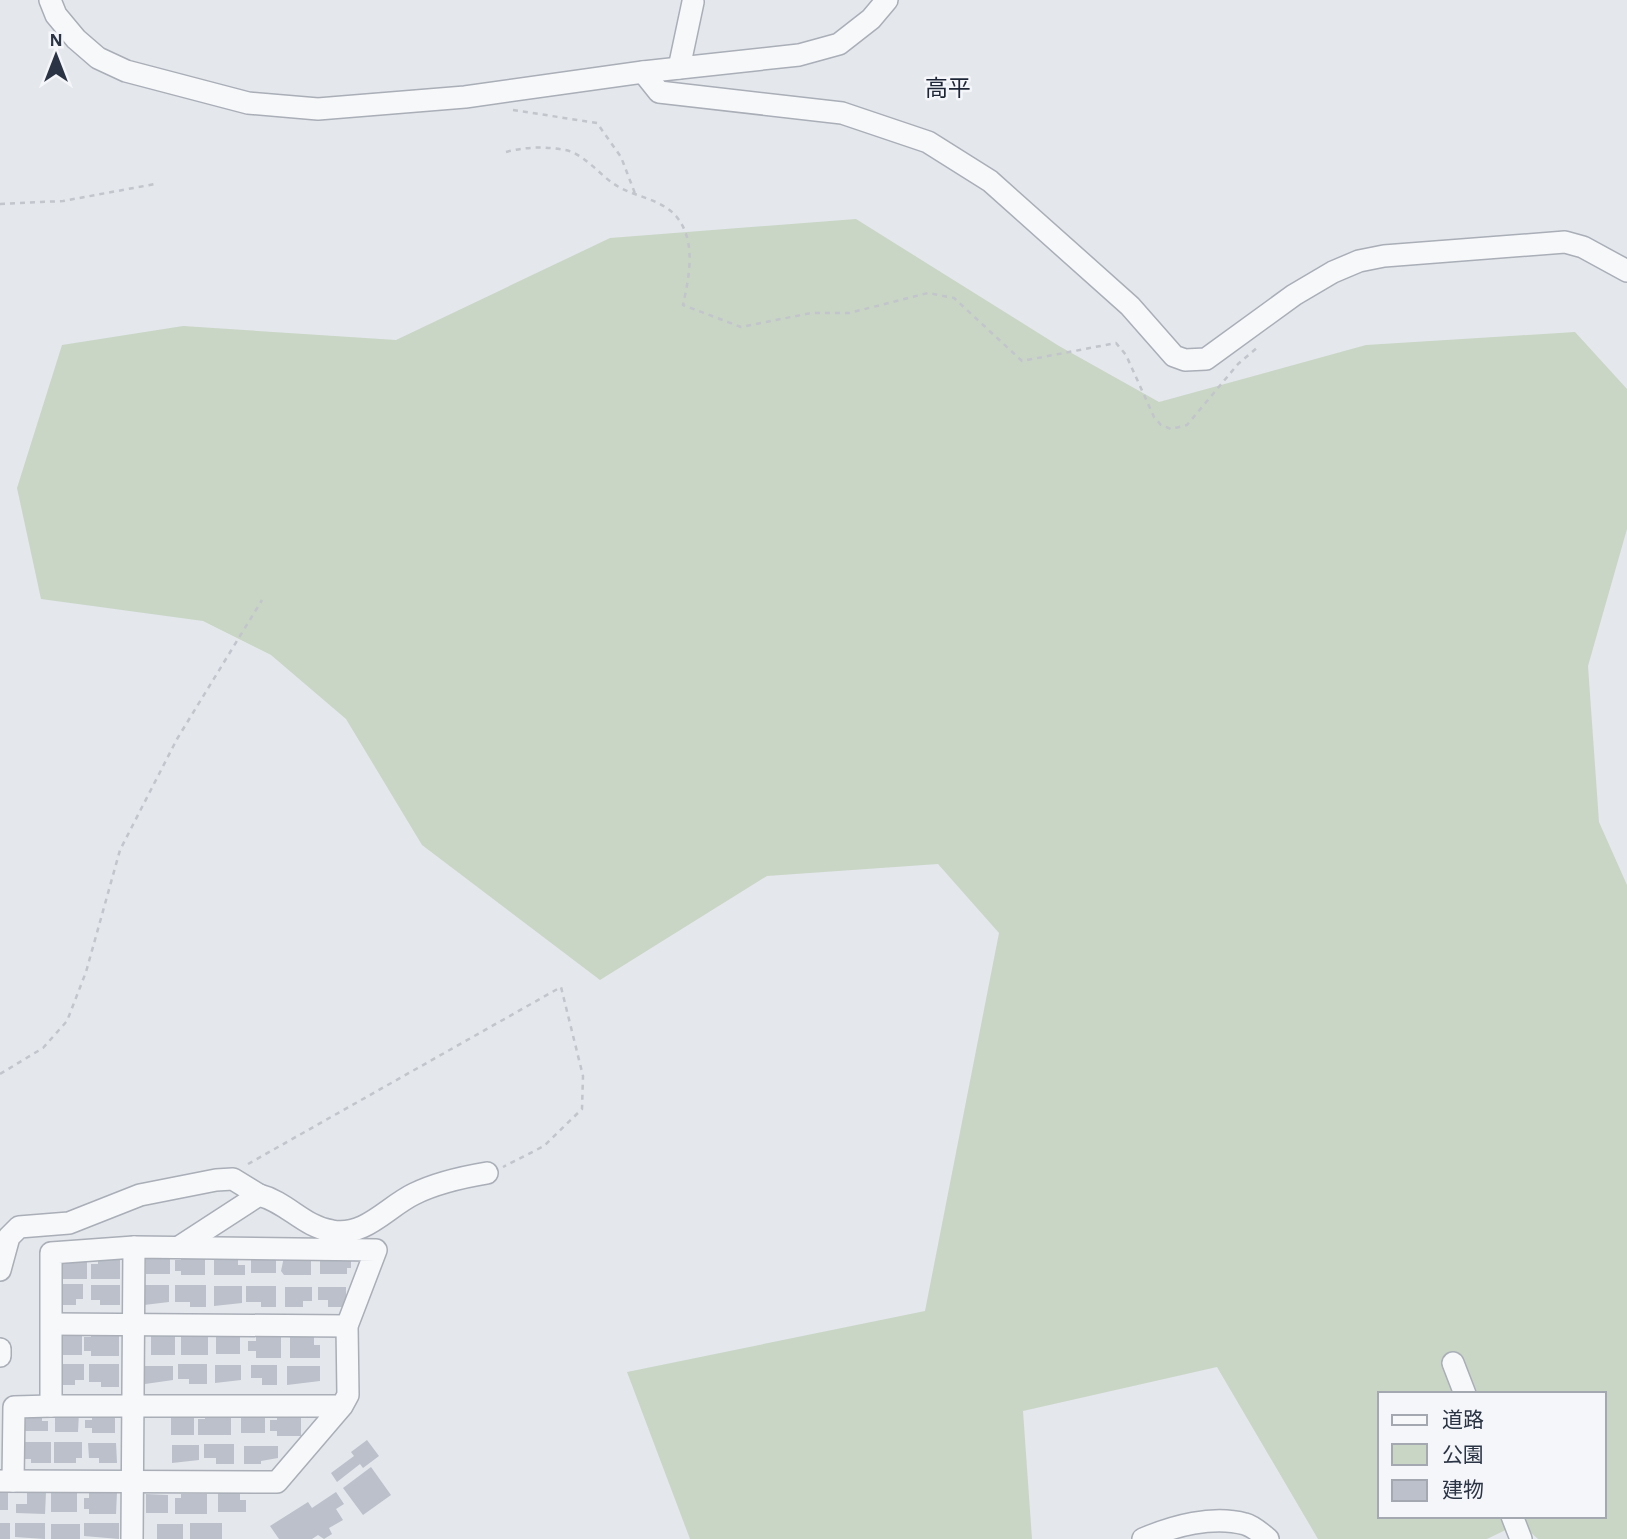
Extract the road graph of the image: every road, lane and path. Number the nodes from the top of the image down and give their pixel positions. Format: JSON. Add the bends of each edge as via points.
{"nodes":[{"id":1,"x":50,"y":0,"type":"edge"},
{"id":2,"x":887,"y":0,"type":"edge"},
{"id":3,"x":693,"y":2,"type":"dead end"},
{"id":4,"x":679,"y":68,"type":"junction"},
{"id":5,"x":643,"y":72,"type":"junction"},
{"id":6,"x":502,"y":108,"type":"dead end"},
{"id":7,"x":506,"y":152,"type":"dead end"},
{"id":8,"x":155,"y":184,"type":"dead end"},
{"id":9,"x":636,"y":196,"type":"junction"},
{"id":10,"x":0,"y":205,"type":"edge"},
{"id":11,"x":1627,"y":271,"type":"edge"},
{"id":12,"x":1262,"y":343,"type":"dead end"},
{"id":13,"x":262,"y":600,"type":"dead end"},
{"id":14,"x":0,"y":1074,"type":"edge"},
{"id":15,"x":487,"y":1173,"type":"joint"},
{"id":16,"x":225,"y":1179,"type":"junction"},
{"id":17,"x":260,"y":1195,"type":"junction"},
{"id":18,"x":134,"y":1247,"type":"junction"},
{"id":19,"x":179,"y":1247,"type":"junction"},
{"id":20,"x":0,"y":1270,"type":"edge"},
{"id":21,"x":52,"y":1324,"type":"junction"},
{"id":22,"x":135,"y":1324,"type":"junction"},
{"id":23,"x":347,"y":1326,"type":"junction"},
{"id":24,"x":0,"y":1349,"type":"edge"},
{"id":25,"x":0,"y":1356,"type":"edge"},
{"id":26,"x":1453,"y":1363,"type":"dead end"},
{"id":27,"x":1464,"y":1392,"type":"edge"},
{"id":28,"x":51,"y":1405,"type":"junction"},
{"id":29,"x":134,"y":1405,"type":"junction"},
{"id":30,"x":342,"y":1406,"type":"junction"},
{"id":31,"x":7,"y":1481,"type":"edge"},
{"id":32,"x":132,"y":1482,"type":"junction"},
{"id":33,"x":1513,"y":1518,"type":"edge"},
{"id":34,"x":1245,"y":1531,"type":"edge"},
{"id":35,"x":132,"y":1539,"type":"edge"},
{"id":36,"x":1143,"y":1539,"type":"edge"},
{"id":37,"x":1268,"y":1539,"type":"edge"},
{"id":38,"x":1521,"y":1539,"type":"edge"}],
"edges":[{"from":1,"to":5,"type":"street","via":[[55,15],[98,58],[126,71],[281,108],[465,97]]},
{"from":2,"to":4,"type":"street","via":[[872,19],[827,49]]},
{"from":3,"to":4,"type":"street"},
{"from":4,"to":5,"type":"street"},
{"from":5,"to":11,"type":"street","via":[[659,92],[842,113],[928,142],[990,181],[1130,306],[1174,355],[1185,360],[1206,359],[1294,295],[1359,261],[1564,242]]},
{"from":6,"to":9,"type":"path","via":[[597,123],[621,157]]},
{"from":7,"to":9,"type":"path","via":[[526,147],[567,150]]},
{"from":8,"to":10,"type":"path","via":[[63,201]]},
{"from":9,"to":12,"type":"path","via":[[676,216],[688,242],[690,274],[683,305],[741,327],[811,313],[849,313],[928,293],[954,298],[1022,361],[1115,343],[1126,355],[1154,417],[1171,429],[1187,425],[1238,364]]},
{"from":13,"to":14,"type":"path","via":[[177,739],[120,850],[86,972],[67,1020],[43,1048]]},
{"from":15,"to":16,"type":"path","via":[[544,1146],[582,1109],[583,1076],[561,987]]},
{"from":15,"to":17,"type":"street","via":[[413,1194],[358,1229],[345,1231],[333,1232],[309,1223]]},
{"from":16,"to":17,"type":"street"},
{"from":16,"to":20,"type":"street","via":[[140,1195],[69,1223],[19,1227],[9,1237]]},
{"from":17,"to":19,"type":"street"},
{"from":18,"to":19,"type":"street"},
{"from":18,"to":21,"type":"street","via":[[51,1253]]},
{"from":18,"to":22,"type":"street"},
{"from":19,"to":23,"type":"street","via":[[376,1250]]},
{"from":21,"to":22,"type":"street"},
{"from":21,"to":28,"type":"street"},
{"from":22,"to":23,"type":"street"},
{"from":22,"to":29,"type":"street"},
{"from":23,"to":30,"type":"street","via":[[348,1395]]},
{"from":24,"to":25,"type":"street"},
{"from":26,"to":27,"type":"street"},
{"from":28,"to":29,"type":"street"},
{"from":28,"to":31,"type":"street","via":[[14,1407]]},
{"from":29,"to":30,"type":"street"},
{"from":29,"to":32,"type":"street"},
{"from":30,"to":32,"type":"street","via":[[277,1482]]},
{"from":31,"to":32,"type":"street"},
{"from":32,"to":35,"type":"street"},
{"from":33,"to":38,"type":"street"},
{"from":34,"to":36,"type":"street","via":[[1200,1522]]},
{"from":34,"to":37,"type":"street","via":[[1247,1524]]}]}
